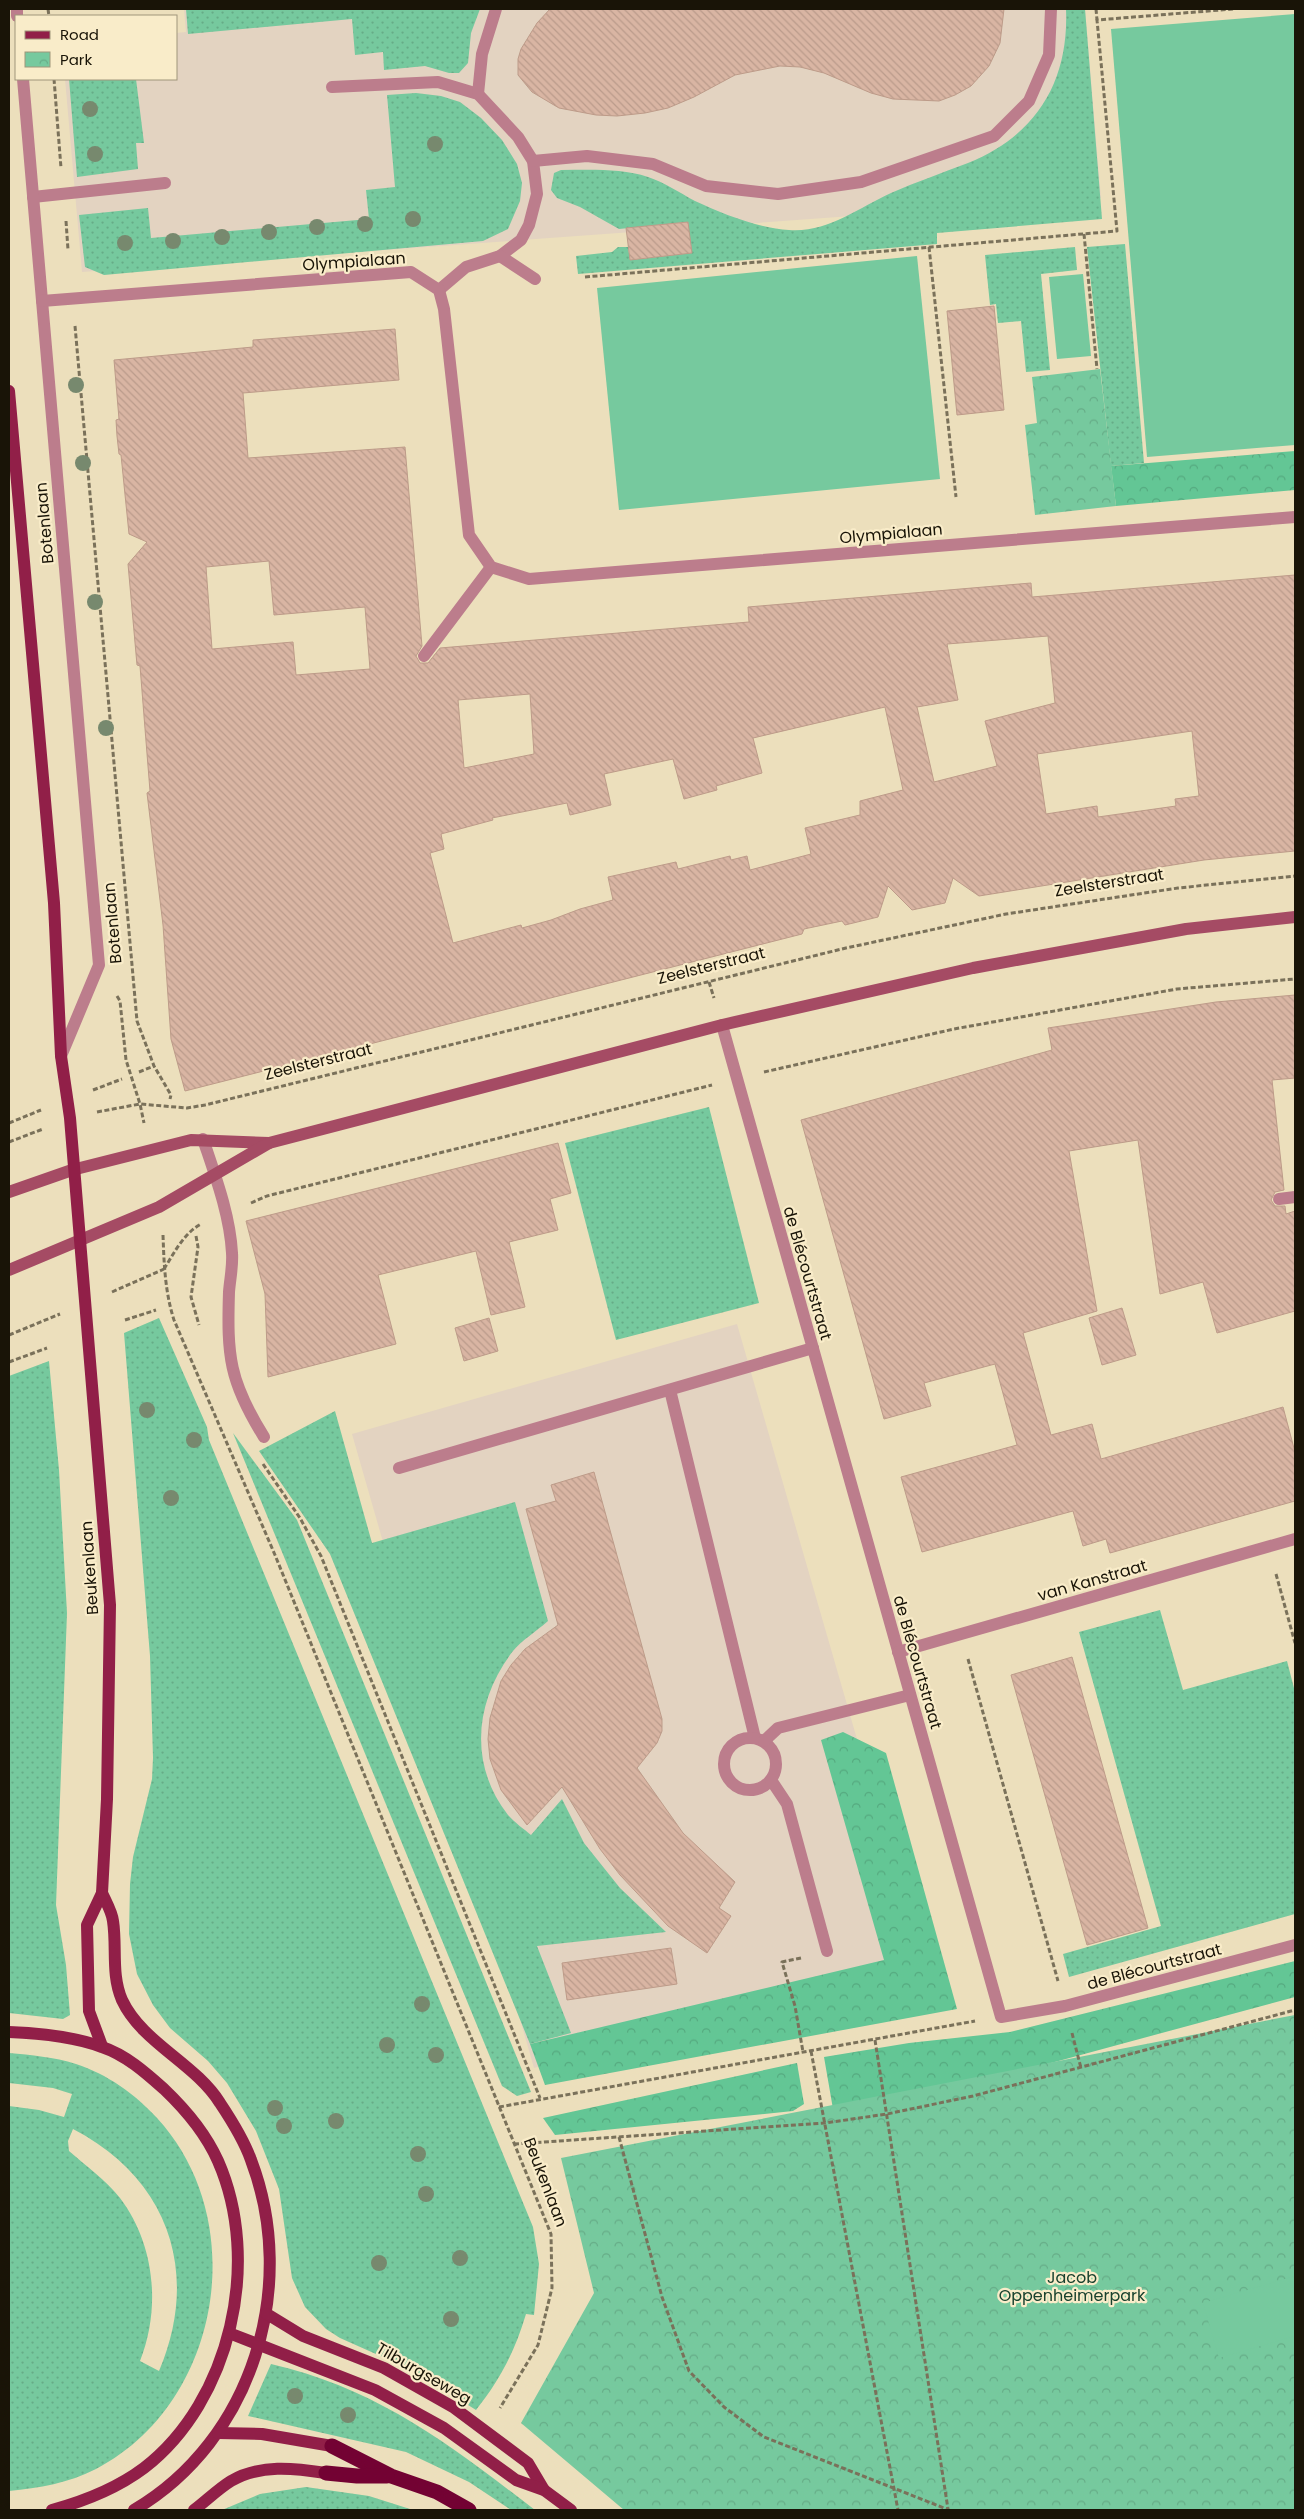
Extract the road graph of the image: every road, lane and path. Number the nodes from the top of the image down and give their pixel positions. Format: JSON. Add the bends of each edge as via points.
{"nodes":[{"id":1,"x":496,"y":9,"type":"edge"},
{"id":2,"x":1051,"y":9,"type":"edge"},
{"id":3,"x":1096,"y":9,"type":"edge"},
{"id":4,"x":1233,"y":9,"type":"edge"},
{"id":5,"x":1097,"y":20,"type":"junction"},
{"id":6,"x":22,"y":80,"type":"edge"},
{"id":7,"x":332,"y":87,"type":"dead end"},
{"id":8,"x":478,"y":94,"type":"junction"},
{"id":9,"x":533,"y":161,"type":"junction"},
{"id":10,"x":165,"y":183,"type":"dead end"},
{"id":11,"x":33,"y":197,"type":"junction"},
{"id":12,"x":1084,"y":234,"type":"junction"},
{"id":13,"x":928,"y":247,"type":"junction"},
{"id":14,"x":500,"y":256,"type":"junction"},
{"id":15,"x":585,"y":277,"type":"dead end"},
{"id":16,"x":534,"y":279,"type":"dead end"},
{"id":17,"x":438,"y":290,"type":"junction"},
{"id":18,"x":42,"y":301,"type":"junction"},
{"id":19,"x":74,"y":317,"type":"dead end"},
{"id":20,"x":1097,"y":369,"type":"dead end"},
{"id":21,"x":9,"y":391,"type":"edge"},
{"id":22,"x":956,"y":497,"type":"dead end"},
{"id":23,"x":1295,"y":517,"type":"edge"},
{"id":24,"x":491,"y":567,"type":"junction"},
{"id":25,"x":424,"y":656,"type":"dead end"},
{"id":26,"x":1295,"y":876,"type":"edge"},
{"id":27,"x":1295,"y":917,"type":"edge"},
{"id":28,"x":100,"y":965,"type":"junction"},
{"id":29,"x":1295,"y":979,"type":"edge"},
{"id":30,"x":722,"y":1025,"type":"junction"},
{"id":31,"x":61,"y":1056,"type":"junction"},
{"id":32,"x":154,"y":1066,"type":"junction"},
{"id":33,"x":139,"y":1072,"type":"dead end"},
{"id":34,"x":737,"y":1078,"type":"junction"},
{"id":35,"x":122,"y":1079,"type":"dead end"},
{"id":36,"x":92,"y":1091,"type":"dead end"},
{"id":37,"x":170,"y":1099,"type":"dead end"},
{"id":38,"x":140,"y":1104,"type":"joint"},
{"id":39,"x":45,"y":1108,"type":"dead end"},
{"id":40,"x":9,"y":1123,"type":"edge"},
{"id":41,"x":203,"y":1139,"type":"junction"},
{"id":42,"x":269,"y":1143,"type":"junction"},
{"id":43,"x":72,"y":1170,"type":"junction"},
{"id":44,"x":215,"y":1176,"type":"junction"},
{"id":45,"x":9,"y":1192,"type":"edge"},
{"id":46,"x":1295,"y":1197,"type":"edge"},
{"id":47,"x":1279,"y":1199,"type":"dead end"},
{"id":48,"x":225,"y":1214,"type":"junction"},
{"id":49,"x":196,"y":1236,"type":"dead end"},
{"id":50,"x":79,"y":1242,"type":"junction"},
{"id":51,"x":9,"y":1270,"type":"edge"},
{"id":52,"x":156,"y":1310,"type":"dead end"},
{"id":53,"x":125,"y":1320,"type":"dead end"},
{"id":54,"x":202,"y":1334,"type":"dead end"},
{"id":55,"x":47,"y":1348,"type":"dead end"},
{"id":56,"x":813,"y":1348,"type":"junction"},
{"id":57,"x":9,"y":1362,"type":"edge"},
{"id":58,"x":670,"y":1390,"type":"junction"},
{"id":59,"x":264,"y":1437,"type":"dead end"},
{"id":60,"x":258,"y":1457,"type":"dead end"},
{"id":61,"x":399,"y":1468,"type":"dead end"},
{"id":62,"x":1295,"y":1539,"type":"edge"},
{"id":63,"x":1268,"y":1547,"type":"junction"},
{"id":64,"x":961,"y":1634,"type":"junction"},
{"id":65,"x":1295,"y":1643,"type":"edge"},
{"id":66,"x":898,"y":1652,"type":"junction"},
{"id":67,"x":910,"y":1694,"type":"junction"},
{"id":68,"x":759,"y":1740,"type":"junction"},
{"id":69,"x":771,"y":1780,"type":"junction"},
{"id":70,"x":102,"y":1893,"type":"junction"},
{"id":71,"x":1295,"y":1945,"type":"edge"},
{"id":72,"x":827,"y":1951,"type":"joint"},
{"id":73,"x":1065,"y":2006,"type":"junction"},
{"id":74,"x":1295,"y":2010,"type":"edge"},
{"id":75,"x":1001,"y":2017,"type":"junction"},
{"id":76,"x":9,"y":2032,"type":"edge"},
{"id":77,"x":875,"y":2040,"type":"junction"},
{"id":78,"x":102,"y":2046,"type":"junction"},
{"id":79,"x":811,"y":2051,"type":"junction"},
{"id":80,"x":803,"y":2052,"type":"junction"},
{"id":81,"x":1081,"y":2068,"type":"junction"},
{"id":82,"x":540,"y":2098,"type":"junction"},
{"id":83,"x":499,"y":2107,"type":"junction"},
{"id":84,"x":887,"y":2114,"type":"junction"},
{"id":85,"x":825,"y":2122,"type":"junction"},
{"id":86,"x":619,"y":2137,"type":"junction"},
{"id":87,"x":514,"y":2144,"type":"junction"},
{"id":88,"x":267,"y":2314,"type":"junction"},
{"id":89,"x":229,"y":2333,"type":"junction"},
{"id":90,"x":259,"y":2347,"type":"junction"},
{"id":91,"x":500,"y":2408,"type":"dead end"},
{"id":92,"x":218,"y":2433,"type":"junction"},
{"id":93,"x":332,"y":2446,"type":"joint"},
{"id":94,"x":326,"y":2473,"type":"joint"},
{"id":95,"x":391,"y":2476,"type":"junction"},
{"id":96,"x":893,"y":2489,"type":"junction"},
{"id":97,"x":544,"y":2490,"type":"junction"},
{"id":98,"x":52,"y":2510,"type":"edge"},
{"id":99,"x":134,"y":2510,"type":"edge"},
{"id":100,"x":194,"y":2510,"type":"edge"},
{"id":101,"x":469,"y":2510,"type":"edge"},
{"id":102,"x":571,"y":2510,"type":"edge"},
{"id":103,"x":898,"y":2510,"type":"edge"},
{"id":104,"x":949,"y":2510,"type":"edge"}],
"edges":[{"from":1,"to":8,"type":"street","via":[[482,54]]},
{"from":2,"to":9,"type":"street","via":[[1049,55],[1029,101],[994,136],[862,182],[778,194],[706,186],[653,164],[587,156]]},
{"from":3,"to":5,"type":"path"},
{"from":4,"to":5,"type":"path"},
{"from":5,"to":12,"type":"path","via":[[1117,231]]},
{"from":6,"to":11,"type":"street","name":"Botenlaan"},
{"from":7,"to":8,"type":"street","via":[[438,82]]},
{"from":8,"to":9,"type":"street","via":[[518,137]]},
{"from":9,"to":14,"type":"street","via":[[537,194],[529,224],[521,240]]},
{"from":10,"to":11,"type":"street"},
{"from":11,"to":18,"type":"street","name":"Botenlaan"},
{"from":12,"to":13,"type":"path"},
{"from":12,"to":20,"type":"path"},
{"from":13,"to":15,"type":"path"},
{"from":13,"to":22,"type":"path"},
{"from":14,"to":16,"type":"street"},
{"from":14,"to":17,"type":"street","via":[[466,267]]},
{"from":17,"to":18,"type":"street","name":"Olympialaan","via":[[412,272]]},
{"from":17,"to":24,"type":"street","via":[[444,309],[469,535]]},
{"from":18,"to":28,"type":"street","name":"Botenlaan"},
{"from":19,"to":32,"type":"path","name":"Botenlaan","via":[[137,1021]]},
{"from":21,"to":31,"type":"main road","name":"Botenlaan","via":[[54,903]]},
{"from":23,"to":24,"type":"street","name":"Olympialaan","via":[[528,579]]},
{"from":24,"to":25,"type":"street"},
{"from":26,"to":38,"type":"path","name":"Zeelsterstraat","via":[[1178,888],[1006,914],[846,948],[205,1105],[187,1108]]},
{"from":27,"to":30,"type":"street","via":[[1186,929],[983,966]]},
{"from":28,"to":31,"type":"street","name":"Botenlaan"},
{"from":28,"to":38,"type":"path","name":"Botenlaan","via":[[120,1002],[126,1060]]},
{"from":29,"to":34,"type":"path","via":[[1158,993],[954,1029]]},
{"from":30,"to":34,"type":"street","name":"de Blécourtstraat"},
{"from":30,"to":42,"type":"street"},
{"from":31,"to":43,"type":"main road","name":"Botenlaan","via":[[70,1118]]},
{"from":32,"to":33,"type":"path"},
{"from":32,"to":37,"type":"path","name":"Botenlaan","via":[[171,1095]]},
{"from":34,"to":48,"type":"path","via":[[267,1196]]},
{"from":34,"to":56,"type":"street","name":"de Blécourtstraat"},
{"from":35,"to":36,"type":"path"},
{"from":39,"to":40,"type":"path"},
{"from":41,"to":42,"type":"street"},
{"from":41,"to":43,"type":"street"},
{"from":41,"to":44,"type":"street"},
{"from":42,"to":44,"type":"street"},
{"from":43,"to":45,"type":"street"},
{"from":43,"to":50,"type":"main road","name":"Beukenlaan"},
{"from":44,"to":48,"type":"street"},
{"from":44,"to":50,"type":"street","via":[[159,1207]]},
{"from":46,"to":47,"type":"street"},
{"from":48,"to":59,"type":"street","via":[[232,1254],[229,1355],[245,1406]]},
{"from":48,"to":83,"type":"path","name":"Beukenlaan","via":[[194,1228],[164,1269],[169,1305]]},
{"from":49,"to":54,"type":"path","via":[[198,1247],[191,1297]]},
{"from":50,"to":51,"type":"street"},
{"from":50,"to":70,"type":"main road","name":"Beukenlaan","via":[[110,1605]]},
{"from":52,"to":53,"type":"path"},
{"from":55,"to":57,"type":"path"},
{"from":56,"to":58,"type":"street"},
{"from":56,"to":66,"type":"street","name":"de Blécourtstraat"},
{"from":58,"to":61,"type":"street"},
{"from":58,"to":68,"type":"street"},
{"from":60,"to":82,"type":"path","via":[[300,1518],[321,1556]]},
{"from":62,"to":63,"type":"street","name":"van Kanstraat"},
{"from":63,"to":64,"type":"street","name":"van Kanstraat"},
{"from":63,"to":65,"type":"path"},
{"from":64,"to":66,"type":"street","name":"van Kanstraat"},
{"from":64,"to":73,"type":"path"},
{"from":66,"to":67,"type":"street","name":"de Blécourtstraat"},
{"from":67,"to":68,"type":"street","via":[[778,1728]]},
{"from":67,"to":75,"type":"street","name":"de Blécourtstraat"},
{"from":68,"to":69,"type":"street","via":[[775,1756]]},
{"from":68,"to":69,"type":"street","via":[[746,1738],[730,1746],[725,1754],[725,1773],[736,1787],[743,1790],[759,1789]]},
{"from":69,"to":72,"type":"street","via":[[787,1804]]},
{"from":70,"to":78,"type":"main road","name":"Beukenlaan","via":[[87,1925],[87,1955],[89,2011]]},
{"from":70,"to":88,"type":"main road","name":"Beukenlaan","via":[[114,1920],[116,1980],[122,1999],[150,2035],[199,2078],[219,2101],[251,2159],[262,2195],[268,2236]]},
{"from":71,"to":73,"type":"street","name":"de Blécourtstraat"},
{"from":72,"to":80,"type":"path","via":[[782,1962],[795,2006]]},
{"from":73,"to":75,"type":"street","name":"de Blécourtstraat"},
{"from":73,"to":81,"type":"path"},
{"from":74,"to":81,"type":"path"},
{"from":75,"to":77,"type":"path"},
{"from":76,"to":78,"type":"main road","via":[[43,2034]]},
{"from":77,"to":79,"type":"path"},
{"from":77,"to":84,"type":"path"},
{"from":78,"to":89,"type":"main road","via":[[126,2059],[167,2092],[186,2112],[218,2161],[230,2199],[238,2263]]},
{"from":79,"to":80,"type":"path"},
{"from":79,"to":85,"type":"path"},
{"from":80,"to":82,"type":"path"},
{"from":81,"to":84,"type":"path"},
{"from":82,"to":83,"type":"path"},
{"from":83,"to":87,"type":"path","name":"Beukenlaan"},
{"from":84,"to":85,"type":"path"},
{"from":84,"to":104,"type":"path"},
{"from":85,"to":86,"type":"path"},
{"from":85,"to":96,"type":"path"},
{"from":86,"to":87,"type":"path"},
{"from":86,"to":96,"type":"path","via":[[662,2297],[689,2371],[724,2407],[764,2437]]},
{"from":87,"to":91,"type":"path","name":"Beukenlaan","via":[[550,2234],[552,2288],[538,2345]]},
{"from":88,"to":90,"type":"main road","name":"Beukenlaan"},
{"from":88,"to":97,"type":"main road","name":"Tilburgseweg","via":[[303,2336],[384,2368],[452,2407],[528,2463]]},
{"from":89,"to":90,"type":"main road","name":"Tilburgseweg"},
{"from":89,"to":98,"type":"main road","via":[[204,2393],[166,2448],[144,2468],[112,2489]]},
{"from":90,"to":92,"type":"main road","name":"Beukenlaan","via":[[238,2400]]},
{"from":90,"to":97,"type":"main road","name":"Tilburgseweg","via":[[375,2390],[444,2428],[516,2480]]},
{"from":92,"to":93,"type":"main road","via":[[262,2434]]},
{"from":92,"to":99,"type":"main road","name":"Beukenlaan","via":[[174,2481]]},
{"from":93,"to":95,"type":"highway"},
{"from":94,"to":95,"type":"highway"},
{"from":94,"to":100,"type":"main road","via":[[294,2468],[258,2471],[231,2482]]},
{"from":95,"to":101,"type":"highway","via":[[437,2492]]},
{"from":96,"to":103,"type":"path"},
{"from":96,"to":104,"type":"path"},
{"from":97,"to":102,"type":"main road","name":"Tilburgseweg"}]}
